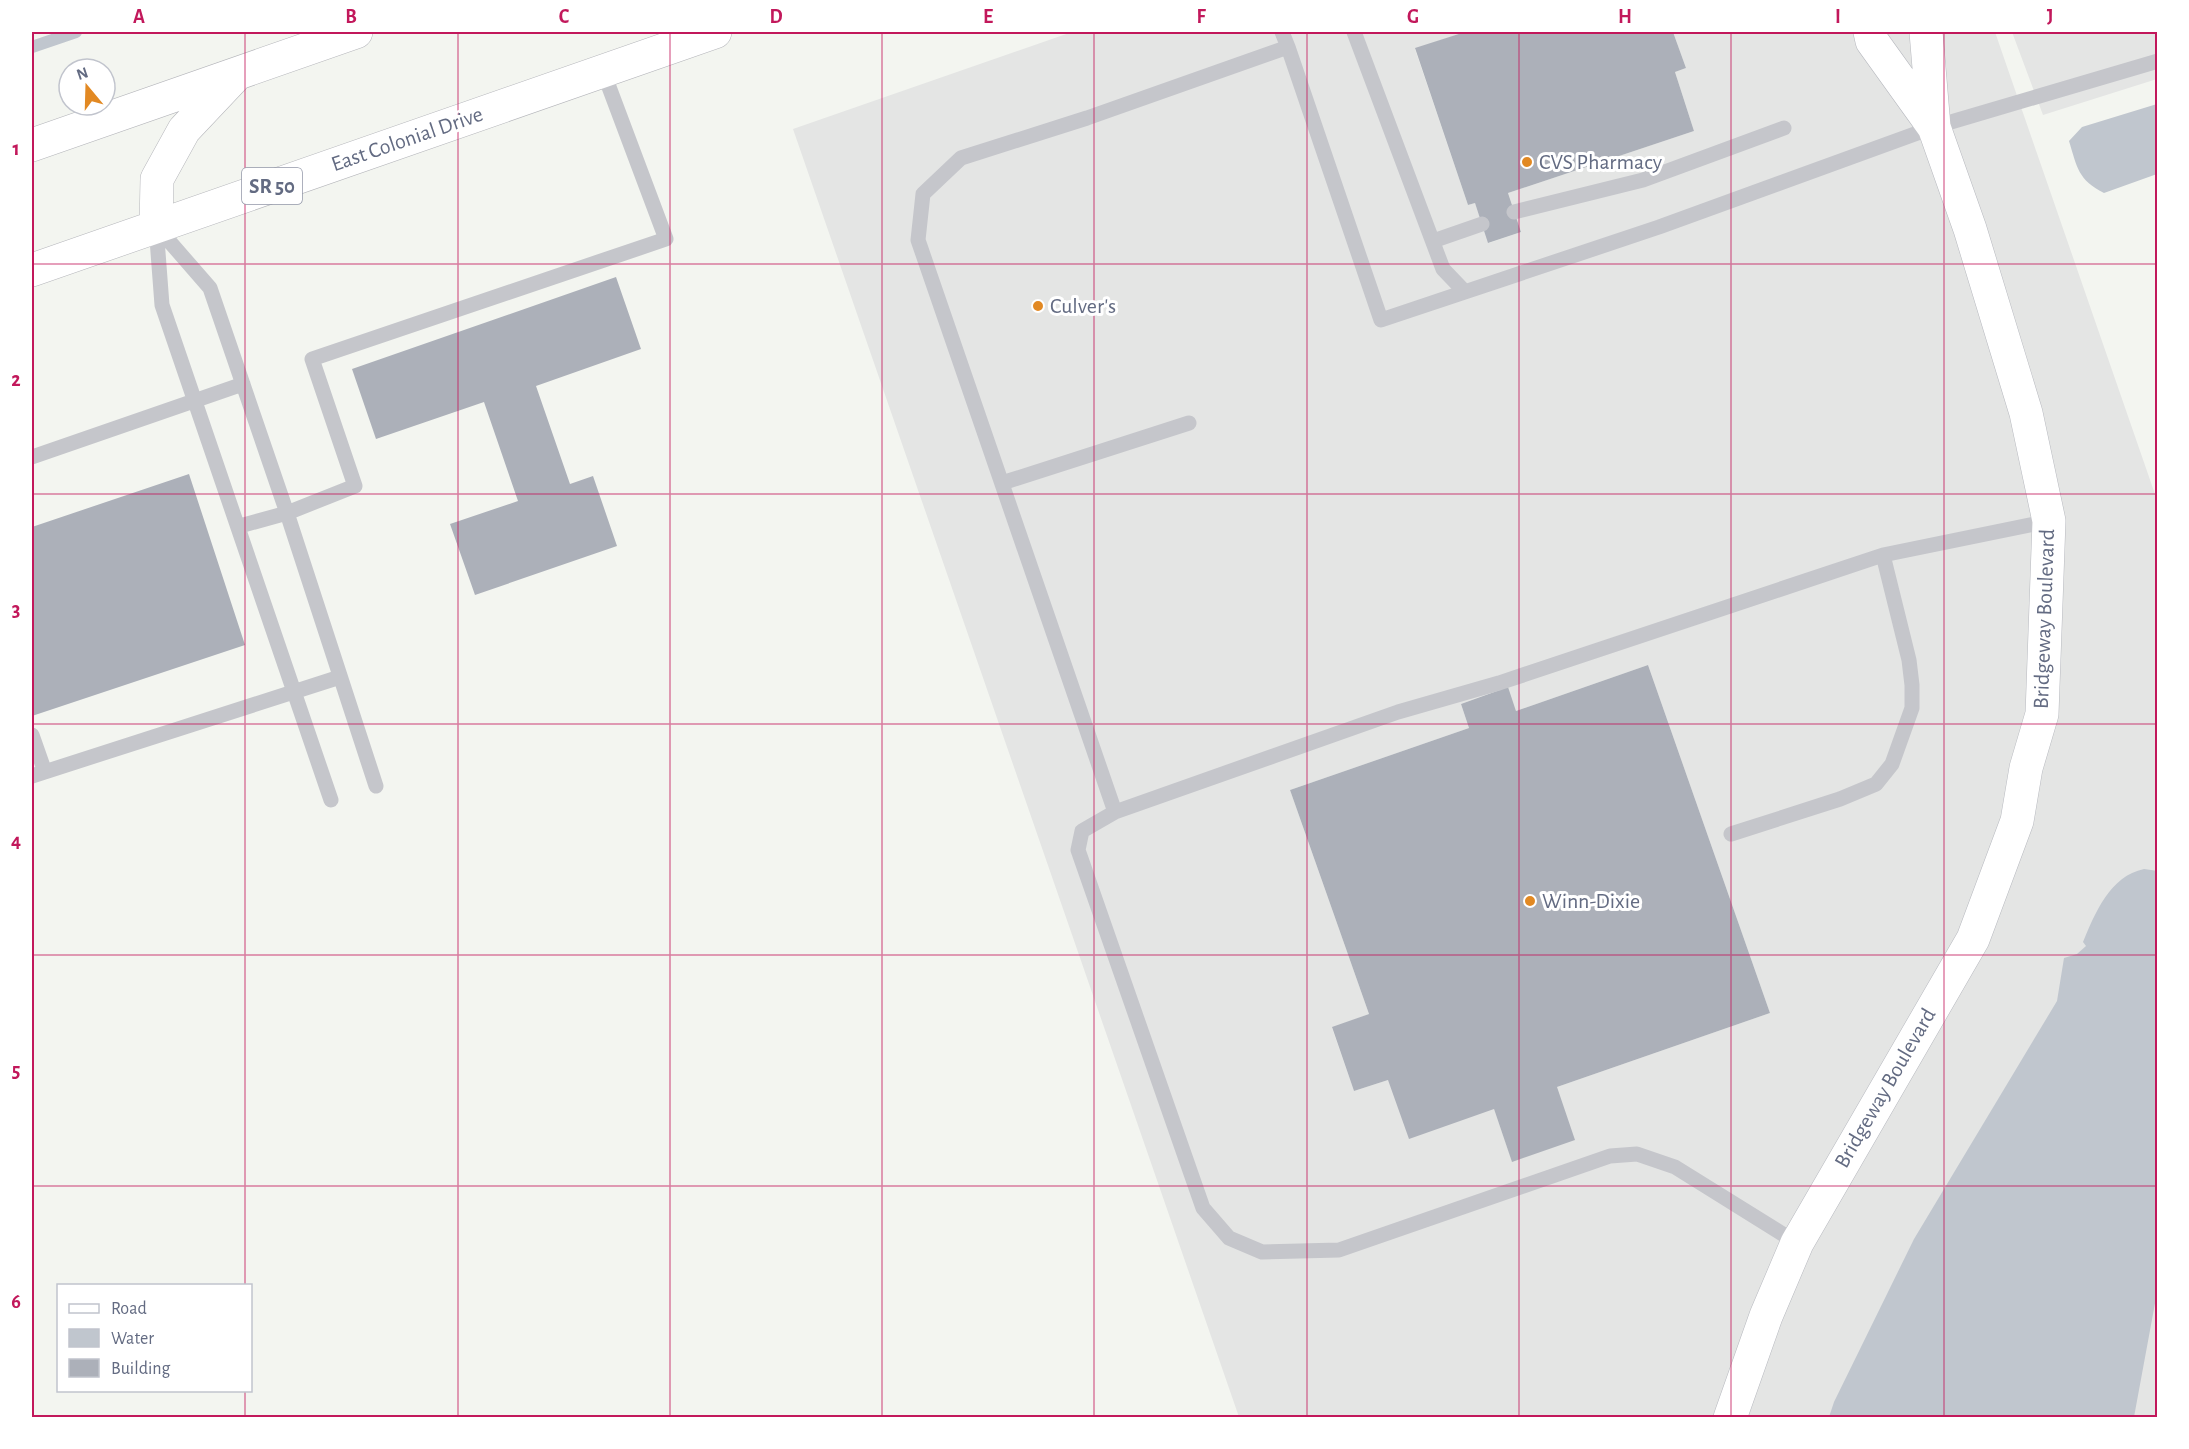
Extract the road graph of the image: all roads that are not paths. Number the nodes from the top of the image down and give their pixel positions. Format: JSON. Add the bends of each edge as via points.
{"nodes":[{"id":1,"x":356,"y":32,"type":"edge"},
{"id":2,"x":715,"y":32,"type":"edge"},
{"id":3,"x":1282,"y":32,"type":"edge"},
{"id":4,"x":1354,"y":32,"type":"edge"},
{"id":5,"x":1870,"y":32,"type":"edge"},
{"id":6,"x":1926,"y":32,"type":"edge"},
{"id":7,"x":1288,"y":47,"type":"junction"},
{"id":8,"x":2157,"y":61,"type":"edge"},
{"id":9,"x":603,"y":70,"type":"junction"},
{"id":10,"x":238,"y":72,"type":"junction"},
{"id":11,"x":1934,"y":127,"type":"junction"},
{"id":12,"x":1784,"y":128,"type":"dead end"},
{"id":13,"x":32,"y":145,"type":"edge"},
{"id":14,"x":1514,"y":212,"type":"dead end"},
{"id":15,"x":1482,"y":224,"type":"dead end"},
{"id":16,"x":156,"y":226,"type":"junction"},
{"id":17,"x":1433,"y":241,"type":"junction"},
{"id":18,"x":32,"y":270,"type":"edge"},
{"id":19,"x":1464,"y":292,"type":"junction"},
{"id":20,"x":243,"y":384,"type":"junction"},
{"id":21,"x":197,"y":401,"type":"junction"},
{"id":22,"x":1189,"y":423,"type":"dead end"},
{"id":23,"x":32,"y":457,"type":"edge"},
{"id":24,"x":1002,"y":483,"type":"junction"},
{"id":25,"x":287,"y":513,"type":"junction"},
{"id":26,"x":2049,"y":521,"type":"junction"},
{"id":27,"x":240,"y":526,"type":"junction"},
{"id":28,"x":1882,"y":555,"type":"junction"},
{"id":29,"x":340,"y":677,"type":"junction"},
{"id":30,"x":296,"y":692,"type":"junction"},
{"id":31,"x":32,"y":735,"type":"edge"},
{"id":32,"x":38,"y":774,"type":"edge"},
{"id":33,"x":376,"y":786,"type":"dead end"},
{"id":34,"x":331,"y":800,"type":"dead end"},
{"id":35,"x":1115,"y":812,"type":"junction"},
{"id":36,"x":1731,"y":834,"type":"dead end"},
{"id":37,"x":1797,"y":1243,"type":"junction"},
{"id":38,"x":1730,"y":1418,"type":"edge"}],
"edges":[{"from":1,"to":10,"type":"main road"},
{"from":2,"to":9,"type":"main road","name":"East Colonial Drive","number":"SR 50"},
{"from":3,"to":7,"type":"lane"},
{"from":4,"to":17,"type":"lane"},
{"from":5,"to":11,"type":"main road","name":"Bridgeway Boulevard","via":[[1872,41]]},
{"from":6,"to":11,"type":"main road","name":"Bridgeway Boulevard"},
{"from":7,"to":19,"type":"lane","via":[[1381,320]]},
{"from":7,"to":24,"type":"lane","via":[[961,158],[923,194],[918,240]]},
{"from":8,"to":11,"type":"lane"},
{"from":9,"to":16,"type":"main road","name":"East Colonial Drive","number":"SR 50"},
{"from":9,"to":25,"type":"lane","via":[[666,238],[312,359],[355,486]]},
{"from":10,"to":13,"type":"main road"},
{"from":10,"to":16,"type":"main road","via":[[184,130],[158,180]]},
{"from":11,"to":19,"type":"lane","via":[[1659,227]]},
{"from":11,"to":26,"type":"main road","name":"Bridgeway Boulevard","via":[[2026,412]]},
{"from":12,"to":14,"type":"lane","via":[[1643,180]]},
{"from":15,"to":17,"type":"lane"},
{"from":16,"to":18,"type":"main road","name":"East Colonial Drive","number":"SR 50"},
{"from":16,"to":20,"type":"lane","via":[[210,288]]},
{"from":16,"to":21,"type":"lane","via":[[162,305]]},
{"from":17,"to":19,"type":"lane","via":[[1443,268]]},
{"from":20,"to":21,"type":"lane"},
{"from":20,"to":25,"type":"lane"},
{"from":21,"to":23,"type":"lane"},
{"from":21,"to":27,"type":"lane"},
{"from":22,"to":24,"type":"lane"},
{"from":24,"to":35,"type":"lane"},
{"from":25,"to":27,"type":"lane"},
{"from":25,"to":29,"type":"lane"},
{"from":26,"to":28,"type":"lane"},
{"from":26,"to":37,"type":"main road","name":"Bridgeway Boulevard","via":[[2042,714],[2026,768],[2017,821],[1972,939]]},
{"from":27,"to":30,"type":"lane"},
{"from":28,"to":35,"type":"lane","via":[[1509,680],[1387,715]]},
{"from":28,"to":36,"type":"lane","via":[[1912,685],[1912,708],[1892,764],[1876,784]]},
{"from":29,"to":30,"type":"lane"},
{"from":29,"to":33,"type":"lane"},
{"from":30,"to":32,"type":"lane"},
{"from":30,"to":34,"type":"lane"},
{"from":31,"to":32,"type":"lane"},
{"from":35,"to":37,"type":"lane","via":[[1082,831],[1078,850],[1203,1208],[1229,1238],[1262,1252],[1338,1250],[1610,1156],[1637,1154],[1675,1167]]},
{"from":37,"to":38,"type":"main road","name":"Bridgeway Boulevard"}]}
